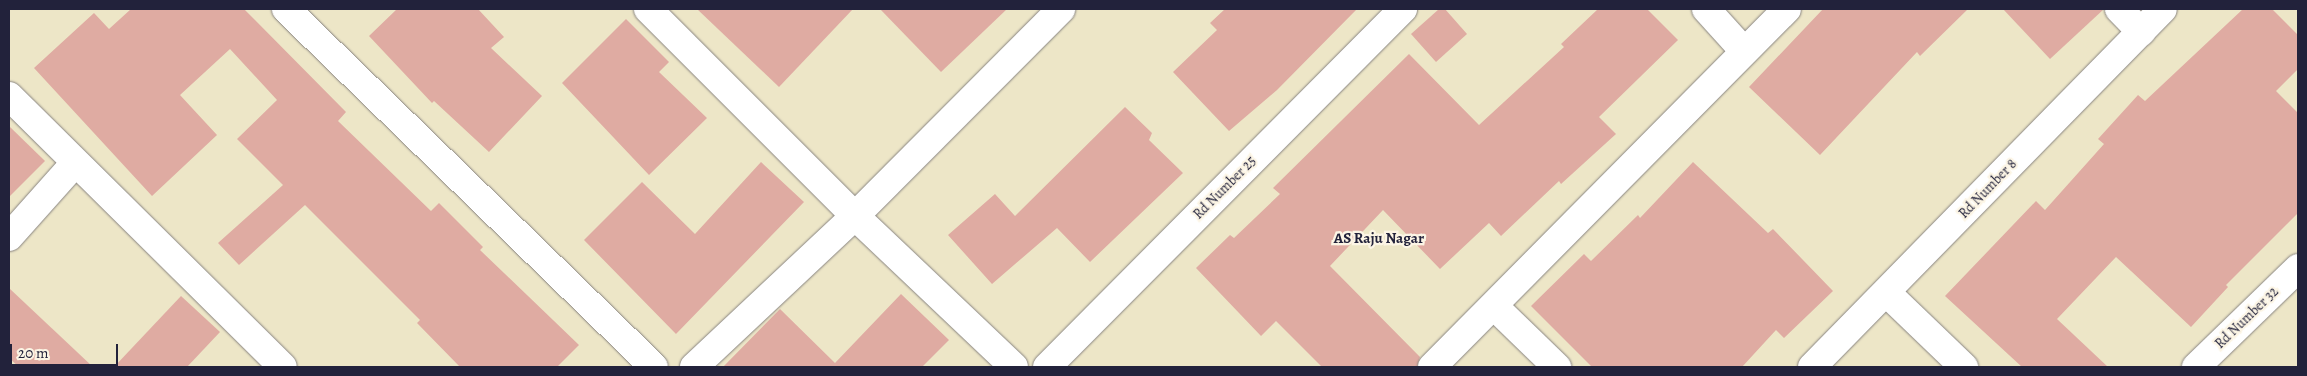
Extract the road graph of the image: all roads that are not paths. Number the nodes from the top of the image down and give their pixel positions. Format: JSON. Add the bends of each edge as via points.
{"nodes":[{"id":1,"x":286,"y":9,"type":"edge"},
{"id":2,"x":648,"y":9,"type":"edge"},
{"id":3,"x":1061,"y":9,"type":"edge"},
{"id":4,"x":1403,"y":9,"type":"edge"},
{"id":5,"x":1706,"y":9,"type":"edge"},
{"id":6,"x":1787,"y":9,"type":"edge"},
{"id":7,"x":2119,"y":9,"type":"edge"},
{"id":8,"x":2163,"y":9,"type":"edge"},
{"id":9,"x":2141,"y":32,"type":"junction"},
{"id":10,"x":1744,"y":51,"type":"junction"},
{"id":11,"x":9,"y":96,"type":"edge"},
{"id":12,"x":74,"y":163,"type":"junction"},
{"id":13,"x":855,"y":216,"type":"junction"},
{"id":14,"x":9,"y":238,"type":"edge"},
{"id":15,"x":2296,"y":274,"type":"edge"},
{"id":16,"x":1887,"y":292,"type":"junction"},
{"id":17,"x":1494,"y":306,"type":"junction"},
{"id":18,"x":267,"y":362,"type":"edge"},
{"id":19,"x":654,"y":367,"type":"edge"},
{"id":20,"x":694,"y":367,"type":"edge"},
{"id":21,"x":1014,"y":367,"type":"edge"},
{"id":22,"x":1047,"y":367,"type":"edge"},
{"id":23,"x":1432,"y":367,"type":"edge"},
{"id":24,"x":1557,"y":367,"type":"edge"},
{"id":25,"x":1812,"y":367,"type":"edge"},
{"id":26,"x":1964,"y":367,"type":"edge"},
{"id":27,"x":2196,"y":367,"type":"edge"}],
"edges":[{"from":1,"to":19,"type":"street"},
{"from":2,"to":13,"type":"street"},
{"from":3,"to":13,"type":"street"},
{"from":4,"to":22,"type":"street","name":"Rd Number 25"},
{"from":5,"to":10,"type":"street"},
{"from":6,"to":10,"type":"street"},
{"from":7,"to":9,"type":"street"},
{"from":8,"to":9,"type":"street","name":"Rd Number 8"},
{"from":9,"to":16,"type":"street","name":"Rd Number 8"},
{"from":10,"to":17,"type":"street"},
{"from":11,"to":12,"type":"street"},
{"from":12,"to":14,"type":"street"},
{"from":12,"to":18,"type":"street"},
{"from":13,"to":20,"type":"street"},
{"from":13,"to":21,"type":"street"},
{"from":15,"to":27,"type":"street","name":"Rd Number 32"},
{"from":16,"to":25,"type":"street","name":"Rd Number 8"},
{"from":16,"to":26,"type":"street"},
{"from":17,"to":23,"type":"street"},
{"from":17,"to":24,"type":"street"}]}
